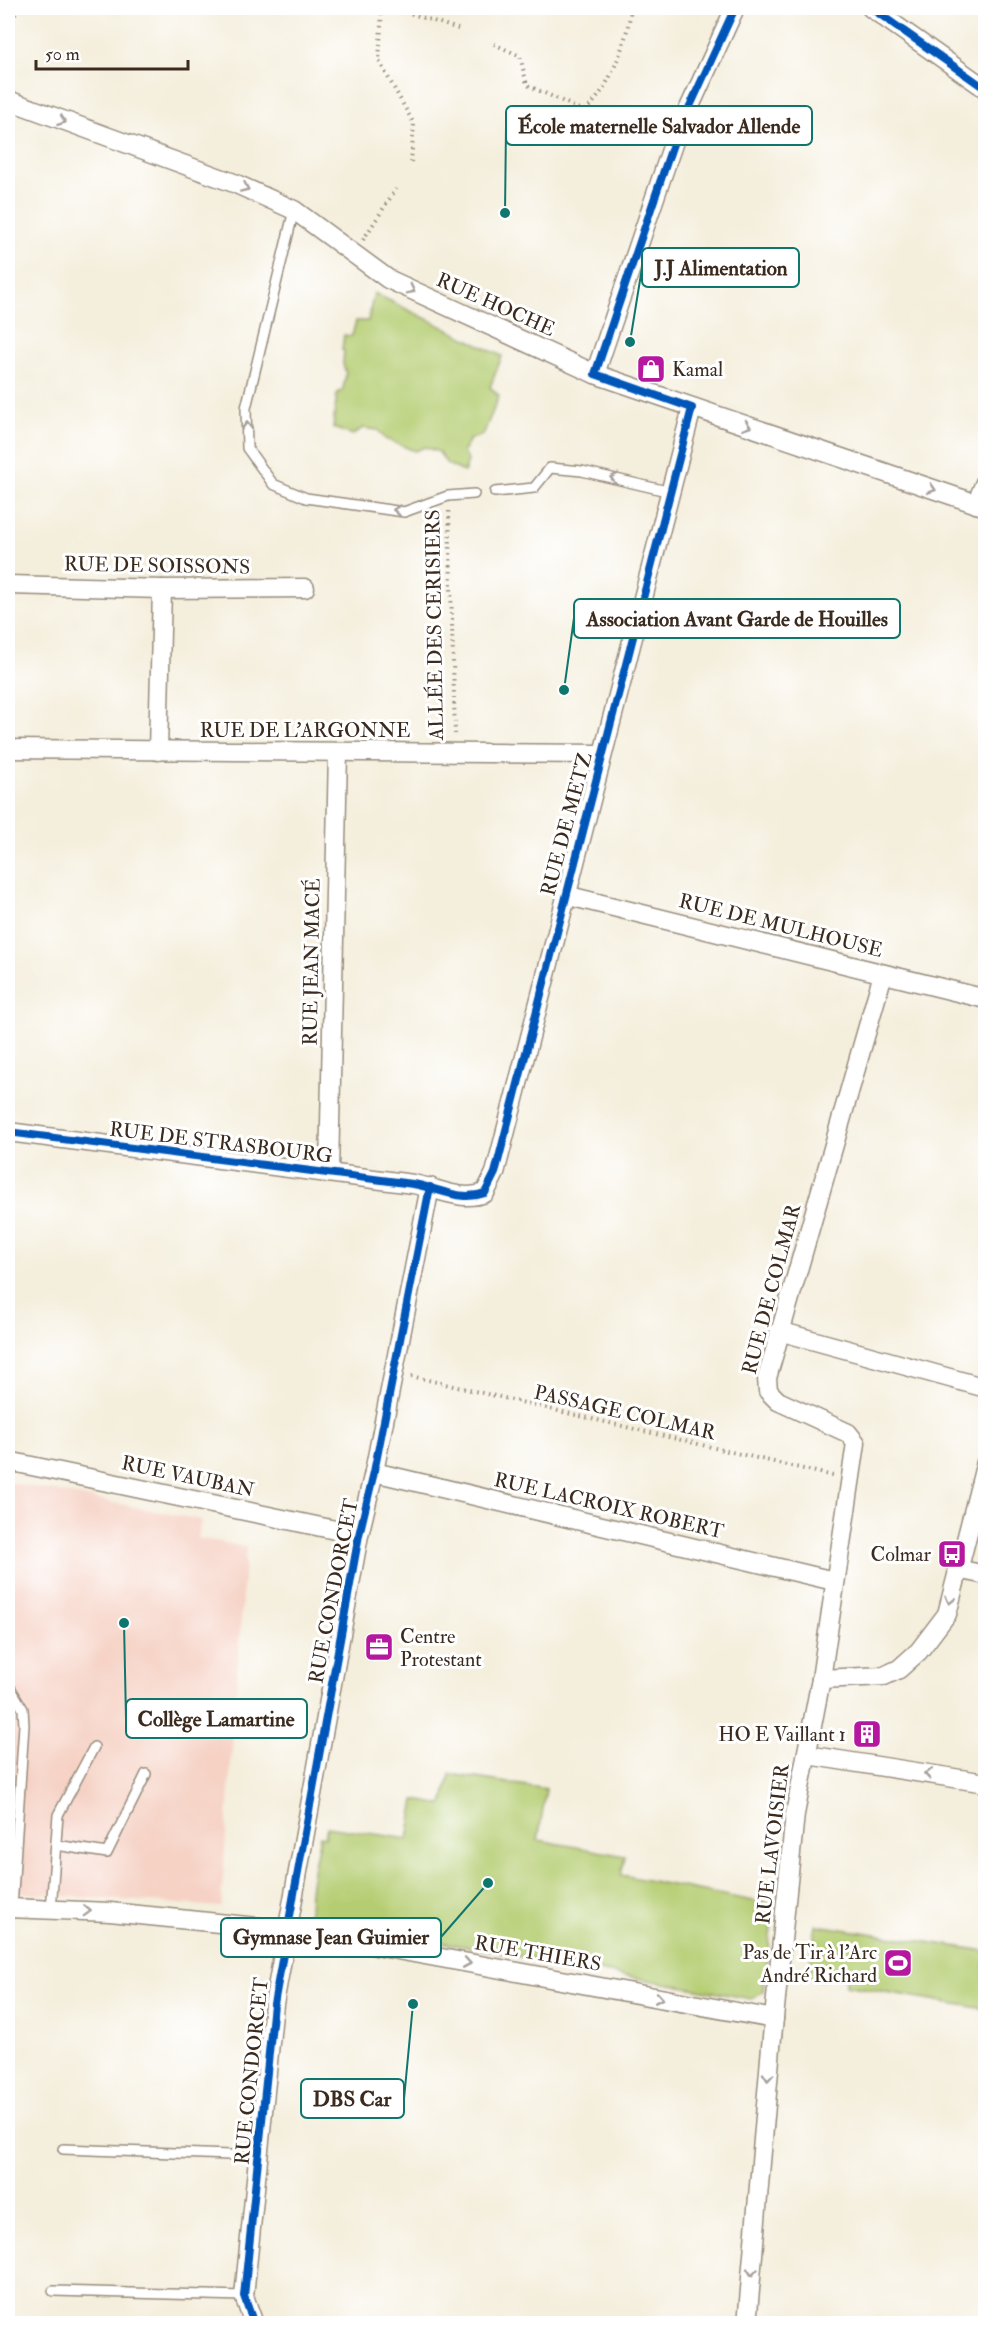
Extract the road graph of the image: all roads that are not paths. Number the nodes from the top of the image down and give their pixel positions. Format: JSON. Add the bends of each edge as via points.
{"nodes":[{"id":1,"x":735,"y":8,"type":"edge"},
{"id":2,"x":871,"y":8,"type":"edge"},
{"id":3,"x":986,"y":89,"type":"edge"},
{"id":4,"x":8,"y":100,"type":"edge"},
{"id":5,"x":294,"y":210,"type":"junction"},
{"id":6,"x":595,"y":374,"type":"junction"},
{"id":7,"x":692,"y":408,"type":"junction"},
{"id":8,"x":986,"y":480,"type":"edge"},
{"id":9,"x":495,"y":492,"type":"dead end"},
{"id":10,"x":670,"y":492,"type":"junction"},
{"id":11,"x":474,"y":494,"type":"dead end"},
{"id":12,"x":981,"y":506,"type":"edge"},
{"id":13,"x":8,"y":585,"type":"edge"},
{"id":14,"x":162,"y":588,"type":"junction"},
{"id":15,"x":305,"y":588,"type":"dead end"},
{"id":16,"x":8,"y":749,"type":"edge"},
{"id":17,"x":158,"y":752,"type":"junction"},
{"id":18,"x":338,"y":752,"type":"junction"},
{"id":19,"x":602,"y":754,"type":"junction"},
{"id":20,"x":565,"y":895,"type":"junction"},
{"id":21,"x":883,"y":974,"type":"junction"},
{"id":22,"x":986,"y":999,"type":"edge"},
{"id":23,"x":8,"y":1132,"type":"edge"},
{"id":24,"x":328,"y":1172,"type":"junction"},
{"id":25,"x":430,"y":1187,"type":"junction"},
{"id":26,"x":779,"y":1331,"type":"junction"},
{"id":27,"x":986,"y":1388,"type":"edge"},
{"id":28,"x":8,"y":1461,"type":"edge"},
{"id":29,"x":986,"y":1462,"type":"edge"},
{"id":30,"x":374,"y":1472,"type":"junction"},
{"id":31,"x":359,"y":1535,"type":"junction"},
{"id":32,"x":957,"y":1569,"type":"junction"},
{"id":33,"x":986,"y":1575,"type":"edge"},
{"id":34,"x":834,"y":1581,"type":"junction"},
{"id":35,"x":821,"y":1679,"type":"junction"},
{"id":36,"x":8,"y":1684,"type":"edge"},
{"id":37,"x":94,"y":1747,"type":"dead end"},
{"id":38,"x":807,"y":1755,"type":"junction"},
{"id":39,"x":146,"y":1774,"type":"dead end"},
{"id":40,"x":986,"y":1783,"type":"edge"},
{"id":41,"x":56,"y":1845,"type":"junction"},
{"id":42,"x":10,"y":1908,"type":"edge"},
{"id":43,"x":51,"y":1910,"type":"junction"},
{"id":44,"x":288,"y":1930,"type":"junction"},
{"id":45,"x":774,"y":2019,"type":"junction"},
{"id":46,"x":63,"y":2150,"type":"dead end"},
{"id":47,"x":258,"y":2156,"type":"junction"},
{"id":48,"x":53,"y":2291,"type":"dead end"},
{"id":49,"x":244,"y":2296,"type":"junction"},
{"id":50,"x":254,"y":2324,"type":"edge"},
{"id":51,"x":747,"y":2324,"type":"edge"}],
"edges":[{"from":1,"to":6,"type":"street","via":[[674,141]]},
{"from":2,"to":3,"type":"street"},
{"from":4,"to":5,"type":"street","name":"RUE HOCHE","one_way":true,"via":[[234,183]]},
{"from":5,"to":6,"type":"street","name":"RUE HOCHE","one_way":true,"via":[[388,279]]},
{"from":11,"to":5,"type":"lane","name":"ALLÉE DES CERISIERS","one_way":true,"via":[[448,496],[404,512],[306,498],[273,484],[247,448],[246,408]]},
{"from":6,"to":7,"type":"street","name":"RUE HOCHE"},
{"from":7,"to":10,"type":"street","name":"RUE DE METZ"},
{"from":7,"to":12,"type":"street","name":"RUE HOCHE","one_way":true},
{"from":8,"to":12,"type":"street"},
{"from":10,"to":9,"type":"lane","one_way":true,"via":[[582,471],[550,468],[534,488]]},
{"from":10,"to":19,"type":"street","name":"RUE DE METZ"},
{"from":13,"to":14,"type":"street","name":"RUE DE SOISSONS"},
{"from":14,"to":15,"type":"street","name":"RUE DE SOISSONS"},
{"from":14,"to":17,"type":"street"},
{"from":16,"to":17,"type":"street","name":"RUE DE L'ARGONNE"},
{"from":17,"to":18,"type":"street","name":"RUE DE L'ARGONNE"},
{"from":18,"to":19,"type":"street","name":"RUE DE L'ARGONNE"},
{"from":18,"to":24,"type":"street","name":"RUE JEAN MACÉ"},
{"from":19,"to":20,"type":"street","name":"RUE DE METZ"},
{"from":20,"to":21,"type":"street","name":"RUE DE MULHOUSE"},
{"from":20,"to":25,"type":"street","name":"RUE DE METZ","via":[[495,1173],[485,1193],[473,1197],[459,1197]]},
{"from":21,"to":22,"type":"street","name":"RUE DE MULHOUSE"},
{"from":21,"to":26,"type":"street","name":"RUE DE COLMAR"},
{"from":23,"to":24,"type":"street","name":"RUE DE STRASBOURG"},
{"from":24,"to":25,"type":"street","name":"RUE DE STRASBOURG"},
{"from":25,"to":30,"type":"street","name":"RUE CONDORCET"},
{"from":26,"to":27,"type":"street"},
{"from":26,"to":34,"type":"street","name":"RUE DE COLMAR","via":[[767,1378],[768,1391],[778,1401],[848,1433],[855,1443]]},
{"from":28,"to":31,"type":"street","name":"RUE VAUBAN"},
{"from":29,"to":32,"type":"street"},
{"from":30,"to":31,"type":"street","name":"RUE CONDORCET"},
{"from":30,"to":34,"type":"street","name":"RUE LACROIX ROBERT"},
{"from":31,"to":44,"type":"street","name":"RUE CONDORCET"},
{"from":32,"to":33,"type":"street"},
{"from":32,"to":35,"type":"street","one_way":true,"via":[[947,1614],[919,1651],[899,1669],[884,1676]]},
{"from":34,"to":35,"type":"street","name":"RUE DE COLMAR"},
{"from":35,"to":38,"type":"street","name":"RUE LAVOISIER"},
{"from":36,"to":42,"type":"lane","via":[[23,1709],[24,1725]]},
{"from":37,"to":41,"type":"lane","via":[[58,1815]]},
{"from":40,"to":38,"type":"street","one_way":true},
{"from":38,"to":45,"type":"street","name":"RUE LAVOISIER","via":[[795,1814]]},
{"from":39,"to":41,"type":"lane","via":[[107,1853]]},
{"from":41,"to":43,"type":"lane"},
{"from":42,"to":43,"type":"street","name":"RUE THIERS"},
{"from":43,"to":44,"type":"street","name":"RUE THIERS","one_way":true},
{"from":44,"to":45,"type":"street","name":"RUE THIERS","one_way":true},
{"from":44,"to":47,"type":"street","name":"RUE CONDORCET","via":[[274,2004]]},
{"from":45,"to":51,"type":"street","name":"RUE LAVOISIER","one_way":true},
{"from":46,"to":47,"type":"lane"},
{"from":47,"to":49,"type":"street","name":"RUE CONDORCET"},
{"from":48,"to":49,"type":"lane"},
{"from":49,"to":50,"type":"street","name":"RUE CONDORCET"}]}
